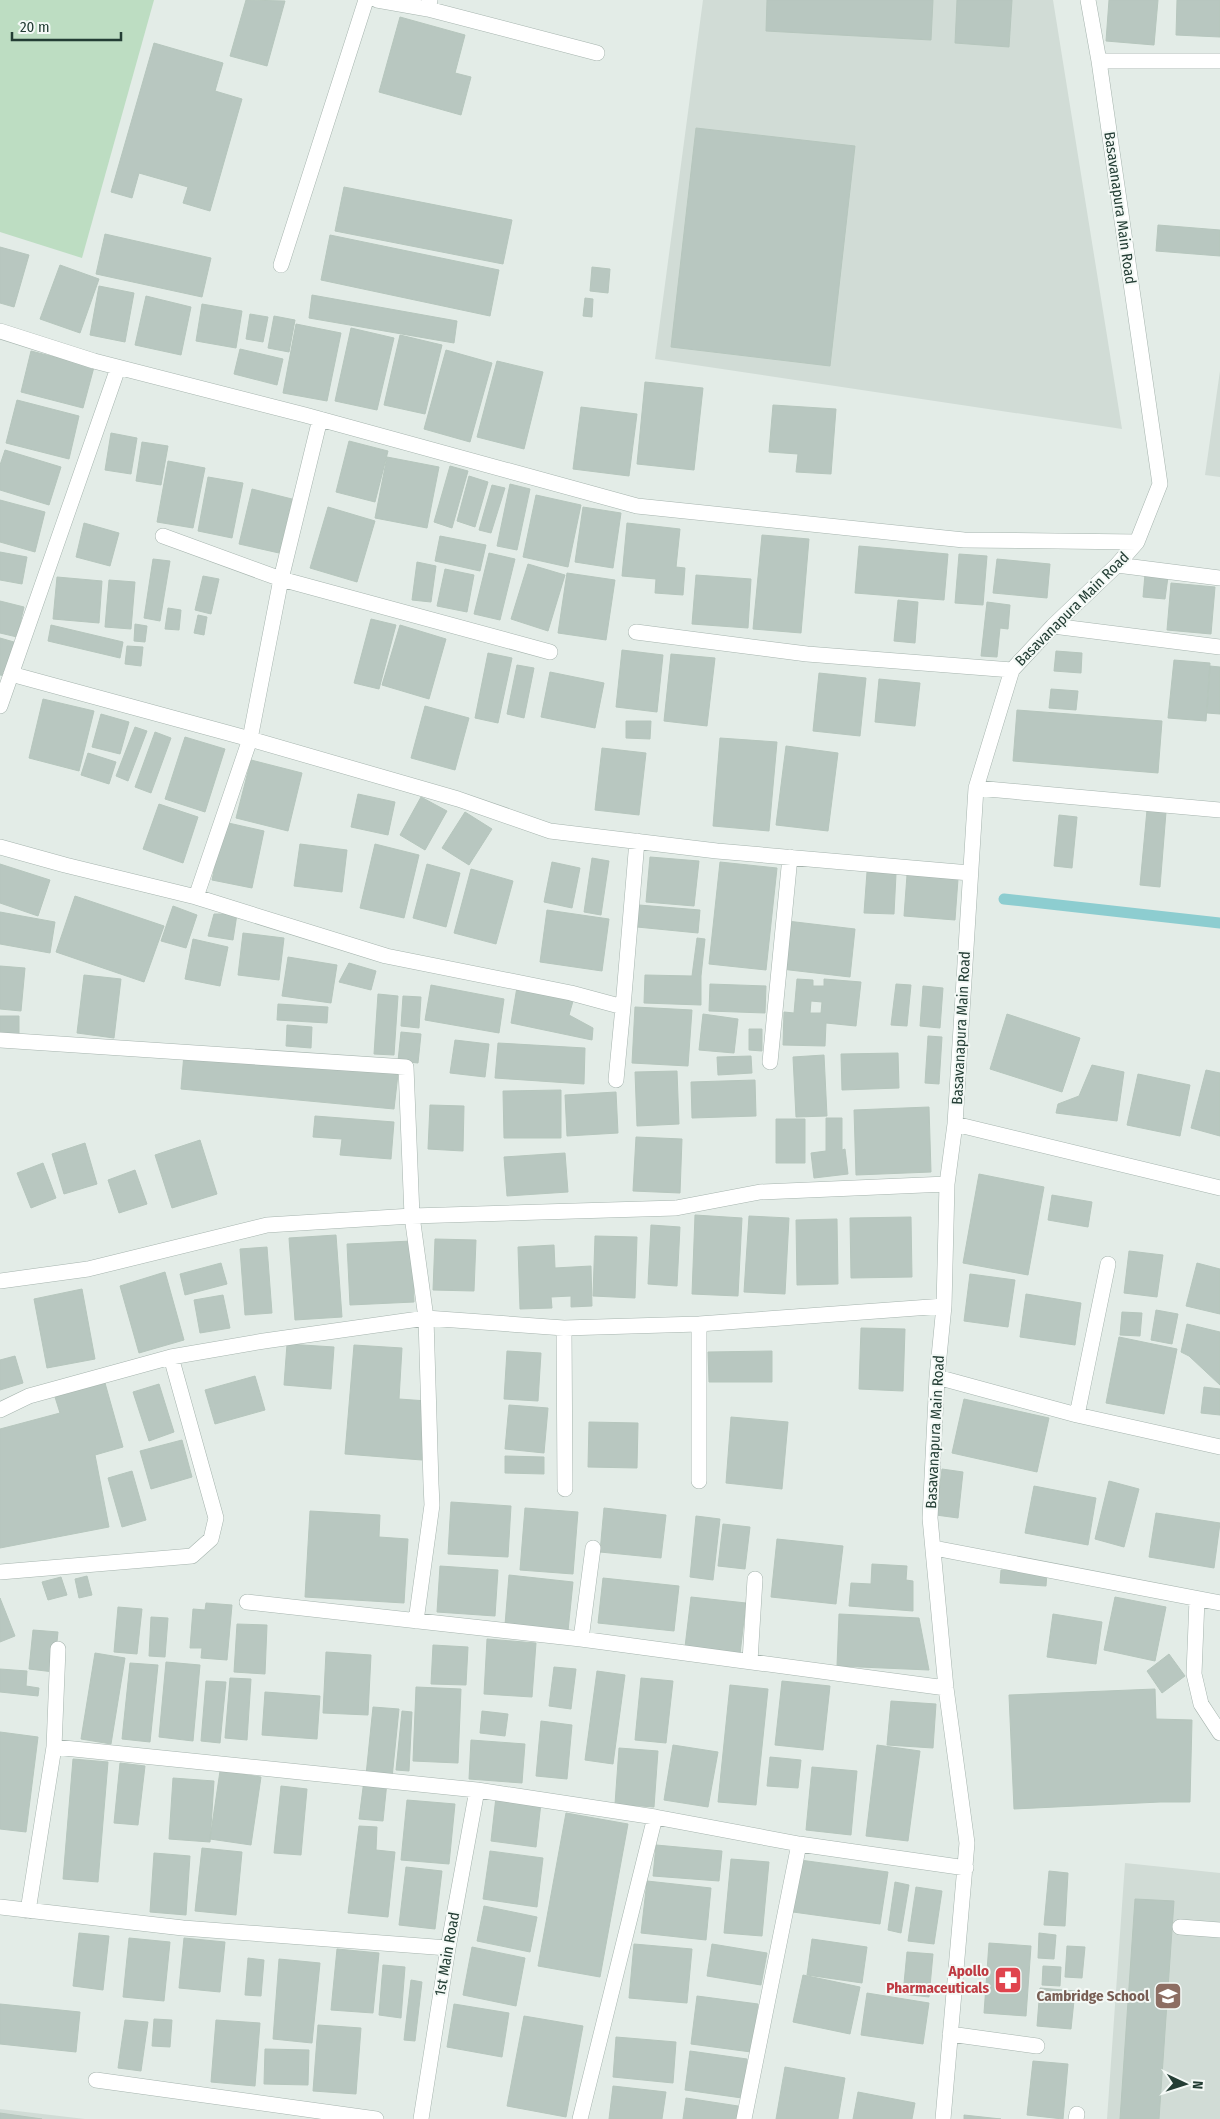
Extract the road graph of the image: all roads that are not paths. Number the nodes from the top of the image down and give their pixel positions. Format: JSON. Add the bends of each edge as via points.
{"nodes":[{"id":1,"x":366,"y":0,"type":"edge"},
{"id":2,"x":377,"y":0,"type":"edge"},
{"id":3,"x":1088,"y":0,"type":"edge"},
{"id":4,"x":429,"y":5,"type":"edge"},
{"id":5,"x":597,"y":53,"type":"dead end"},
{"id":6,"x":1099,"y":61,"type":"junction"},
{"id":7,"x":1220,"y":61,"type":"edge"},
{"id":8,"x":281,"y":265,"type":"dead end"},
{"id":9,"x":0,"y":331,"type":"edge"},
{"id":10,"x":118,"y":368,"type":"junction"},
{"id":11,"x":320,"y":419,"type":"junction"},
{"id":12,"x":163,"y":536,"type":"dead end"},
{"id":13,"x":1137,"y":542,"type":"junction"},
{"id":14,"x":1117,"y":565,"type":"junction"},
{"id":15,"x":1220,"y":578,"type":"edge"},
{"id":16,"x":281,"y":579,"type":"junction"},
{"id":17,"x":1052,"y":626,"type":"junction"},
{"id":18,"x":636,"y":632,"type":"dead end"},
{"id":19,"x":1220,"y":647,"type":"edge"},
{"id":20,"x":550,"y":652,"type":"dead end"},
{"id":21,"x":1012,"y":670,"type":"junction"},
{"id":22,"x":11,"y":674,"type":"junction"},
{"id":23,"x":0,"y":706,"type":"edge"},
{"id":24,"x":250,"y":739,"type":"junction"},
{"id":25,"x":976,"y":788,"type":"junction"},
{"id":26,"x":1220,"y":810,"type":"edge"},
{"id":27,"x":637,"y":841,"type":"junction"},
{"id":28,"x":0,"y":847,"type":"edge"},
{"id":29,"x":790,"y":857,"type":"junction"},
{"id":30,"x":970,"y":873,"type":"junction"},
{"id":31,"x":196,"y":897,"type":"junction"},
{"id":32,"x":623,"y":1007,"type":"junction"},
{"id":33,"x":0,"y":1040,"type":"edge"},
{"id":34,"x":770,"y":1062,"type":"dead end"},
{"id":35,"x":616,"y":1080,"type":"dead end"},
{"id":36,"x":955,"y":1124,"type":"junction"},
{"id":37,"x":947,"y":1184,"type":"junction"},
{"id":38,"x":1220,"y":1188,"type":"edge"},
{"id":39,"x":412,"y":1216,"type":"junction"},
{"id":40,"x":1108,"y":1264,"type":"dead end"},
{"id":41,"x":0,"y":1281,"type":"edge"},
{"id":42,"x":944,"y":1306,"type":"junction"},
{"id":43,"x":426,"y":1318,"type":"junction"},
{"id":44,"x":699,"y":1324,"type":"junction"},
{"id":45,"x":564,"y":1328,"type":"junction"},
{"id":46,"x":171,"y":1357,"type":"junction"},
{"id":47,"x":937,"y":1377,"type":"junction"},
{"id":48,"x":0,"y":1410,"type":"edge"},
{"id":49,"x":1077,"y":1415,"type":"junction"},
{"id":50,"x":1220,"y":1448,"type":"edge"},
{"id":51,"x":699,"y":1481,"type":"dead end"},
{"id":52,"x":566,"y":1489,"type":"dead end"},
{"id":53,"x":593,"y":1548,"type":"dead end"},
{"id":54,"x":934,"y":1548,"type":"junction"},
{"id":55,"x":0,"y":1572,"type":"edge"},
{"id":56,"x":755,"y":1579,"type":"dead end"},
{"id":57,"x":1197,"y":1599,"type":"junction"},
{"id":58,"x":246,"y":1602,"type":"dead end"},
{"id":59,"x":1220,"y":1603,"type":"edge"},
{"id":60,"x":416,"y":1621,"type":"junction"},
{"id":61,"x":581,"y":1639,"type":"junction"},
{"id":62,"x":58,"y":1649,"type":"dead end"},
{"id":63,"x":750,"y":1661,"type":"junction"},
{"id":64,"x":946,"y":1688,"type":"junction"},
{"id":65,"x":1220,"y":1734,"type":"edge"},
{"id":66,"x":54,"y":1747,"type":"junction"},
{"id":67,"x":477,"y":1790,"type":"junction"},
{"id":68,"x":655,"y":1817,"type":"junction"},
{"id":69,"x":799,"y":1844,"type":"junction"},
{"id":70,"x":966,"y":1868,"type":"junction"},
{"id":71,"x":0,"y":1907,"type":"edge"},
{"id":72,"x":28,"y":1911,"type":"junction"},
{"id":73,"x":1180,"y":1927,"type":"dead end"},
{"id":74,"x":1220,"y":1930,"type":"edge"},
{"id":75,"x":448,"y":1948,"type":"junction"},
{"id":76,"x":950,"y":2034,"type":"junction"},
{"id":77,"x":1037,"y":2046,"type":"dead end"},
{"id":78,"x":96,"y":2080,"type":"dead end"},
{"id":79,"x":376,"y":2119,"type":"edge"},
{"id":80,"x":421,"y":2119,"type":"edge"},
{"id":81,"x":580,"y":2119,"type":"edge"},
{"id":82,"x":744,"y":2119,"type":"edge"},
{"id":83,"x":943,"y":2119,"type":"edge"}],
"edges":[{"from":1,"to":8,"type":"street"},
{"from":2,"to":4,"type":"street"},
{"from":3,"to":6,"type":"street","name":"Basavanapura Main Road"},
{"from":4,"to":5,"type":"street"},
{"from":6,"to":7,"type":"street"},
{"from":6,"to":13,"type":"street","name":"Basavanapura Main Road","via":[[1160,484]]},
{"from":9,"to":10,"type":"street"},
{"from":10,"to":11,"type":"street"},
{"from":10,"to":22,"type":"street"},
{"from":11,"to":13,"type":"street","via":[[637,506],[964,540]]},
{"from":11,"to":16,"type":"street"},
{"from":12,"to":16,"type":"street"},
{"from":13,"to":14,"type":"street","name":"Basavanapura Main Road"},
{"from":14,"to":15,"type":"street"},
{"from":14,"to":17,"type":"street","name":"Basavanapura Main Road"},
{"from":16,"to":20,"type":"street"},
{"from":16,"to":24,"type":"street"},
{"from":17,"to":19,"type":"street"},
{"from":17,"to":21,"type":"street","name":"Basavanapura Main Road"},
{"from":18,"to":21,"type":"street","via":[[806,654]]},
{"from":21,"to":25,"type":"street","name":"Basavanapura Main Road"},
{"from":22,"to":23,"type":"street"},
{"from":22,"to":24,"type":"street"},
{"from":24,"to":27,"type":"street","via":[[458,799],[550,831]]},
{"from":24,"to":31,"type":"street"},
{"from":25,"to":26,"type":"street"},
{"from":25,"to":30,"type":"street","name":"Basavanapura Main Road"},
{"from":27,"to":29,"type":"street"},
{"from":27,"to":32,"type":"street"},
{"from":28,"to":31,"type":"street"},
{"from":29,"to":30,"type":"street"},
{"from":29,"to":34,"type":"street"},
{"from":30,"to":36,"type":"street","name":"Basavanapura Main Road"},
{"from":31,"to":32,"type":"street","via":[[386,956]]},
{"from":32,"to":35,"type":"street"},
{"from":33,"to":39,"type":"street","via":[[406,1067]]},
{"from":36,"to":37,"type":"street","name":"Basavanapura Main Road"},
{"from":36,"to":38,"type":"street"},
{"from":37,"to":39,"type":"street","via":[[760,1192],[676,1208]]},
{"from":37,"to":42,"type":"street","name":"Basavanapura Main Road"},
{"from":39,"to":41,"type":"street","via":[[268,1225],[88,1269]]},
{"from":39,"to":43,"type":"street"},
{"from":40,"to":49,"type":"street"},
{"from":42,"to":44,"type":"street"},
{"from":42,"to":47,"type":"street","name":"Basavanapura Main Road"},
{"from":43,"to":45,"type":"street"},
{"from":43,"to":46,"type":"street"},
{"from":43,"to":60,"type":"street","via":[[432,1505]]},
{"from":44,"to":45,"type":"street"},
{"from":44,"to":51,"type":"street"},
{"from":45,"to":52,"type":"street"},
{"from":46,"to":48,"type":"street","via":[[30,1396]]},
{"from":46,"to":55,"type":"street","via":[[216,1518],[210,1539],[192,1556]]},
{"from":47,"to":49,"type":"street"},
{"from":47,"to":54,"type":"street","name":"Basavanapura Main Road","via":[[930,1518]]},
{"from":49,"to":50,"type":"street"},
{"from":53,"to":61,"type":"street"},
{"from":54,"to":57,"type":"street"},
{"from":54,"to":64,"type":"street","name":"Basavanapura Main Road"},
{"from":56,"to":63,"type":"street"},
{"from":57,"to":59,"type":"street"},
{"from":57,"to":65,"type":"street","via":[[1194,1674],[1201,1704]]},
{"from":58,"to":60,"type":"street"},
{"from":60,"to":61,"type":"street"},
{"from":61,"to":63,"type":"street"},
{"from":62,"to":66,"type":"street"},
{"from":63,"to":64,"type":"street"},
{"from":64,"to":70,"type":"street","name":"Basavanapura Main Road","via":[[967,1843]]},
{"from":66,"to":67,"type":"street"},
{"from":66,"to":72,"type":"street"},
{"from":67,"to":68,"type":"street"},
{"from":67,"to":75,"type":"street","name":"1st Main Road"},
{"from":68,"to":69,"type":"street"},
{"from":68,"to":81,"type":"street"},
{"from":69,"to":70,"type":"street"},
{"from":69,"to":82,"type":"street"},
{"from":70,"to":76,"type":"street","name":"Basavanapura Main Road"},
{"from":71,"to":72,"type":"street"},
{"from":72,"to":75,"type":"street","via":[[183,1928]]},
{"from":73,"to":74,"type":"street"},
{"from":75,"to":80,"type":"street","name":"1st Main Road"},
{"from":76,"to":77,"type":"street"},
{"from":76,"to":83,"type":"street","name":"Basavanapura Main Road"},
{"from":78,"to":79,"type":"street"}]}
